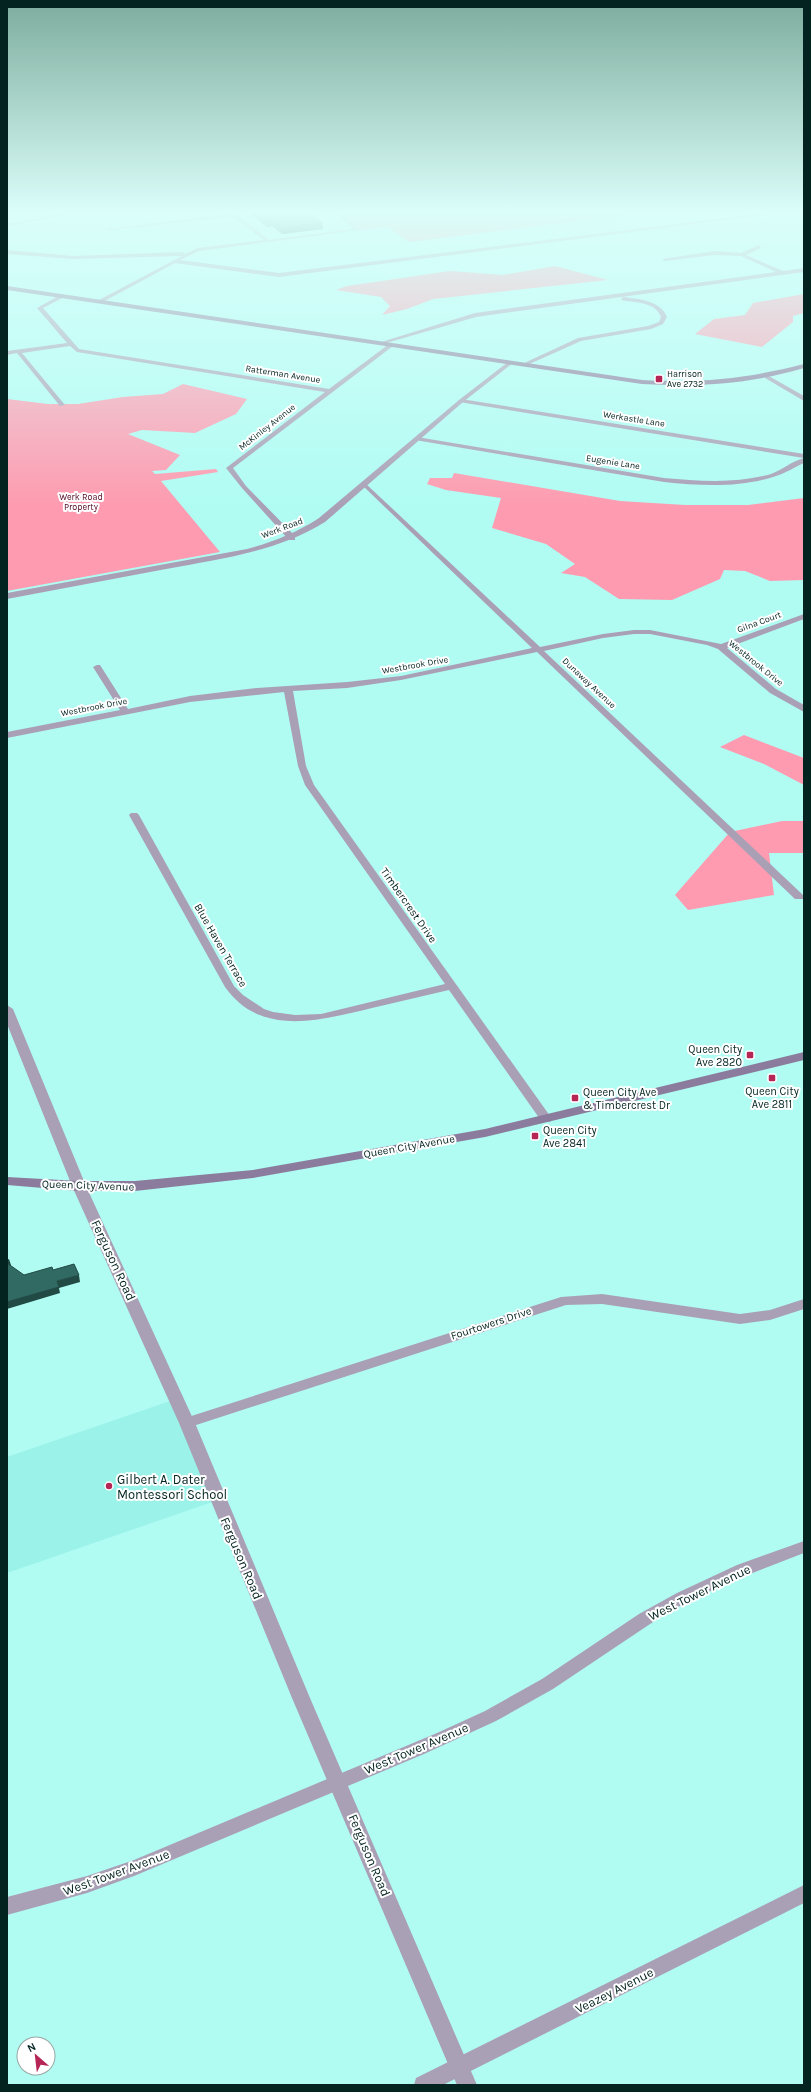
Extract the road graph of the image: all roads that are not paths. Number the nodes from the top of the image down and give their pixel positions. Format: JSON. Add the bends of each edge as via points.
{"nodes":[{"id":1,"x":42,"y":311,"type":"edge"},
{"id":2,"x":160,"y":311,"type":"edge"},
{"id":3,"x":513,"y":311,"type":"edge"},
{"id":4,"x":661,"y":311,"type":"edge"},
{"id":5,"x":381,"y":343,"type":"junction"},
{"id":6,"x":71,"y":344,"type":"junction"},
{"id":7,"x":391,"y":345,"type":"junction"},
{"id":8,"x":18,"y":351,"type":"junction"},
{"id":9,"x":7,"y":353,"type":"edge"},
{"id":10,"x":510,"y":363,"type":"junction"},
{"id":11,"x":523,"y":365,"type":"junction"},
{"id":12,"x":804,"y":366,"type":"edge"},
{"id":13,"x":767,"y":377,"type":"junction"},
{"id":14,"x":329,"y":390,"type":"junction"},
{"id":15,"x":804,"y":399,"type":"edge"},
{"id":16,"x":461,"y":401,"type":"junction"},
{"id":17,"x":62,"y":405,"type":"dead end"},
{"id":18,"x":417,"y":439,"type":"junction"},
{"id":19,"x":804,"y":456,"type":"edge"},
{"id":20,"x":804,"y":460,"type":"edge"},
{"id":21,"x":365,"y":485,"type":"junction"},
{"id":22,"x":292,"y":538,"type":"junction"},
{"id":23,"x":7,"y":596,"type":"edge"},
{"id":24,"x":804,"y":616,"type":"edge"},
{"id":25,"x":721,"y":647,"type":"junction"},
{"id":26,"x":540,"y":650,"type":"junction"},
{"id":27,"x":97,"y":667,"type":"dead end"},
{"id":28,"x":288,"y":689,"type":"junction"},
{"id":29,"x":804,"y":709,"type":"edge"},
{"id":30,"x":125,"y":712,"type":"junction"},
{"id":31,"x":7,"y":735,"type":"edge"},
{"id":32,"x":134,"y":815,"type":"dead end"},
{"id":33,"x":799,"y":897,"type":"dead end"},
{"id":34,"x":452,"y":986,"type":"junction"},
{"id":35,"x":7,"y":1009,"type":"edge"},
{"id":36,"x":804,"y":1056,"type":"edge"},
{"id":37,"x":546,"y":1119,"type":"junction"},
{"id":38,"x":7,"y":1181,"type":"edge"},
{"id":39,"x":79,"y":1186,"type":"junction"},
{"id":40,"x":804,"y":1304,"type":"edge"},
{"id":41,"x":187,"y":1423,"type":"junction"},
{"id":42,"x":804,"y":1547,"type":"edge"},
{"id":43,"x":338,"y":1781,"type":"junction"},
{"id":44,"x":804,"y":1894,"type":"edge"},
{"id":45,"x":7,"y":1906,"type":"edge"},
{"id":46,"x":459,"y":2067,"type":"junction"},
{"id":47,"x":423,"y":2085,"type":"edge"},
{"id":48,"x":467,"y":2085,"type":"edge"}],
"edges":[{"from":1,"to":6,"type":"street","name":"Ratterman Avenue"},
{"from":2,"to":5,"type":"main road"},
{"from":3,"to":5,"type":"street","via":[[475,316]]},
{"from":4,"to":11,"type":"street","via":[[664,317],[661,322],[649,328],[580,339]]},
{"from":5,"to":7,"type":"main road"},
{"from":6,"to":8,"type":"street"},
{"from":6,"to":14,"type":"street","name":"Ratterman Avenue","via":[[77,350]]},
{"from":7,"to":10,"type":"main road"},
{"from":7,"to":14,"type":"street","name":"McKinley Avenue"},
{"from":8,"to":9,"type":"street"},
{"from":8,"to":17,"type":"street"},
{"from":10,"to":11,"type":"main road"},
{"from":10,"to":16,"type":"street","name":"Werk Road"},
{"from":11,"to":13,"type":"main road","via":[[669,384]]},
{"from":12,"to":13,"type":"main road"},
{"from":13,"to":15,"type":"street"},
{"from":14,"to":22,"type":"street","name":"McKinley Avenue","via":[[229,468]]},
{"from":16,"to":18,"type":"street","name":"Werk Road"},
{"from":16,"to":19,"type":"street","name":"Werkastle Lane"},
{"from":18,"to":20,"type":"street","name":"Eugenie Lane","via":[[664,480],[697,483],[760,478],[783,471]]},
{"from":18,"to":21,"type":"street","name":"Werk Road"},
{"from":21,"to":22,"type":"street","name":"Werk Road","via":[[310,528]]},
{"from":21,"to":26,"type":"street","name":"Dunaway Avenue"},
{"from":22,"to":23,"type":"street","name":"Werk Road","via":[[233,554]]},
{"from":24,"to":25,"type":"street","name":"Gilna Court"},
{"from":25,"to":26,"type":"street","name":"Westbrook Drive","via":[[662,634],[634,632]]},
{"from":25,"to":29,"type":"street","name":"Westbrook Drive","via":[[773,690]]},
{"from":26,"to":28,"type":"street","name":"Westbrook Drive","via":[[401,678]]},
{"from":26,"to":33,"type":"street","name":"Dunaway Avenue"},
{"from":27,"to":30,"type":"street"},
{"from":28,"to":30,"type":"street","name":"Westbrook Drive","via":[[226,694]]},
{"from":28,"to":34,"type":"street","name":"Timbercrest Drive","via":[[302,766],[310,785]]},
{"from":30,"to":31,"type":"street","name":"Westbrook Drive"},
{"from":32,"to":34,"type":"street","name":"Blue Haven Terrace","via":[[230,987],[249,1007],[273,1016],[321,1017]]},
{"from":34,"to":37,"type":"street","name":"Timbercrest Drive"},
{"from":35,"to":39,"type":"street","name":"Ferguson Road"},
{"from":36,"to":37,"type":"main road","name":"Queen City Avenue"},
{"from":37,"to":39,"type":"main road","name":"Queen City Avenue","via":[[485,1133],[253,1174],[135,1186]]},
{"from":38,"to":39,"type":"main road","name":"Queen City Avenue"},
{"from":39,"to":41,"type":"street","name":"Ferguson Road"},
{"from":40,"to":41,"type":"street","name":"Fourtowers Drive","via":[[770,1315],[740,1318],[602,1299],[566,1300]]},
{"from":41,"to":43,"type":"street","name":"Ferguson Road","via":[[300,1698]]},
{"from":42,"to":43,"type":"street","name":"West Tower Avenue","via":[[760,1562],[702,1587],[642,1620],[556,1679],[514,1704]]},
{"from":43,"to":45,"type":"street","name":"West Tower Avenue","via":[[132,1869]]},
{"from":43,"to":46,"type":"street","name":"Ferguson Road"},
{"from":44,"to":46,"type":"street","name":"Veazey Avenue"},
{"from":46,"to":47,"type":"street","name":"Veazey Avenue"},
{"from":46,"to":48,"type":"street","name":"Ferguson Road"}]}
